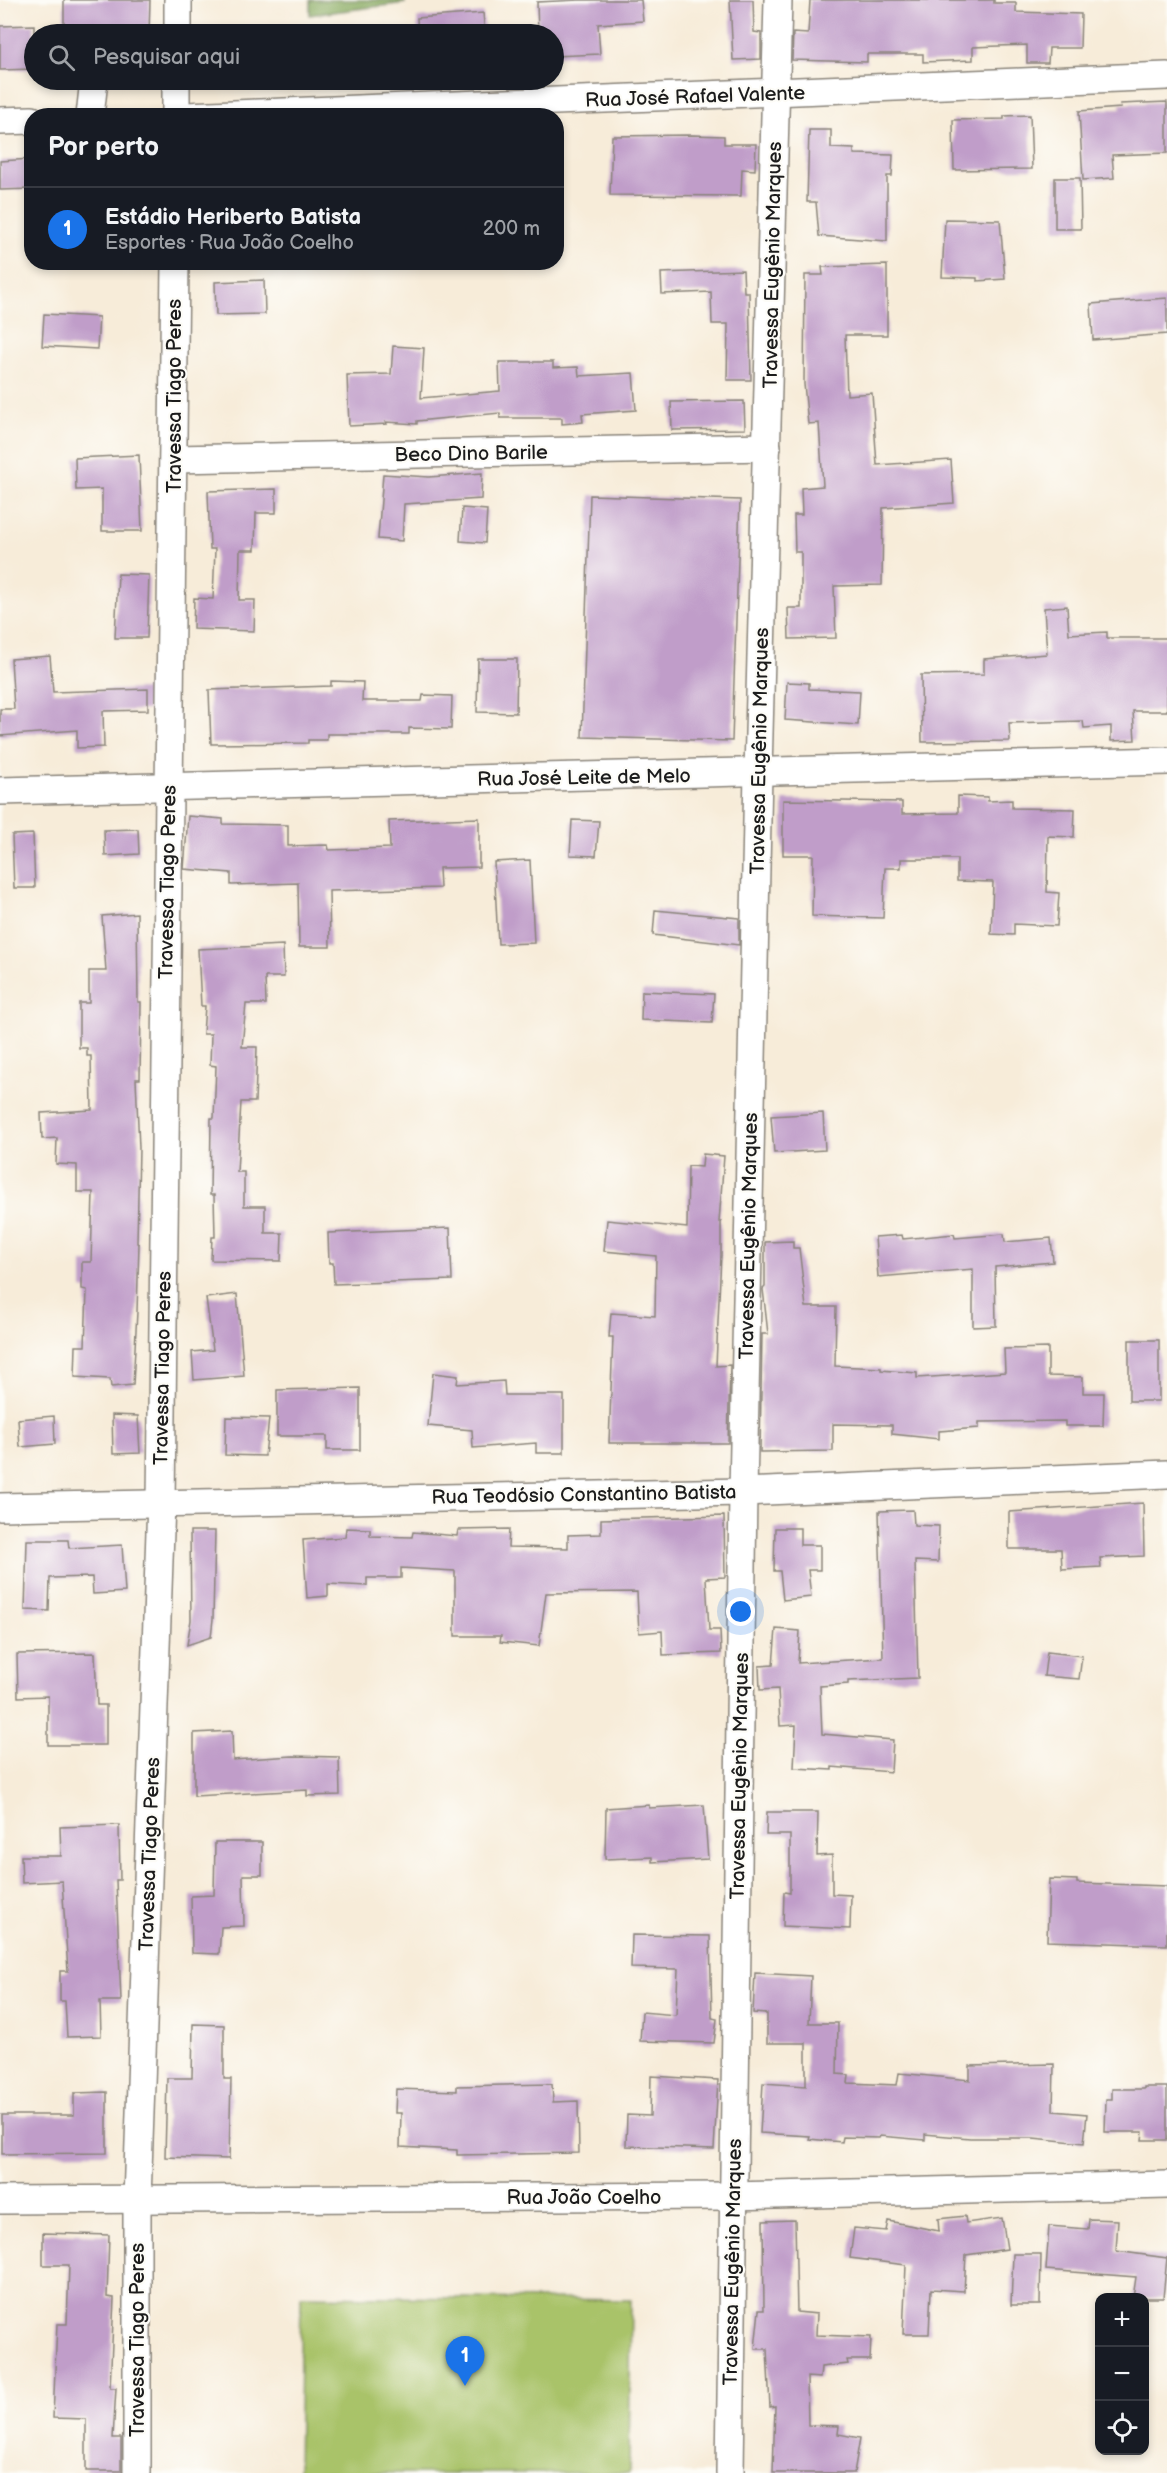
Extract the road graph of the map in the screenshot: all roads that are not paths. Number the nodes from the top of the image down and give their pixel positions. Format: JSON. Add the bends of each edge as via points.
{"nodes":[{"id":1,"x":178,"y":0,"type":"edge"},
{"id":2,"x":778,"y":0,"type":"edge"},
{"id":3,"x":177,"y":24,"type":"edge"},
{"id":4,"x":1167,"y":76,"type":"edge"},
{"id":5,"x":93,"y":90,"type":"edge"},
{"id":6,"x":176,"y":90,"type":"edge"},
{"id":7,"x":776,"y":93,"type":"junction"},
{"id":8,"x":91,"y":108,"type":"edge"},
{"id":9,"x":176,"y":108,"type":"edge"},
{"id":10,"x":391,"y":108,"type":"edge"},
{"id":11,"x":24,"y":120,"type":"edge"},
{"id":12,"x":0,"y":121,"type":"edge"},
{"id":13,"x":175,"y":270,"type":"edge"},
{"id":14,"x":767,"y":447,"type":"junction"},
{"id":15,"x":174,"y":459,"type":"junction"},
{"id":16,"x":1167,"y":761,"type":"edge"},
{"id":17,"x":758,"y":772,"type":"junction"},
{"id":18,"x":168,"y":787,"type":"junction"},
{"id":19,"x":0,"y":791,"type":"edge"},
{"id":20,"x":1167,"y":1474,"type":"edge"},
{"id":21,"x":743,"y":1492,"type":"junction"},
{"id":22,"x":161,"y":1502,"type":"junction"},
{"id":23,"x":0,"y":1507,"type":"edge"},
{"id":24,"x":1167,"y":2186,"type":"edge"},
{"id":25,"x":732,"y":2196,"type":"junction"},
{"id":26,"x":137,"y":2199,"type":"junction"},
{"id":27,"x":0,"y":2200,"type":"edge"},
{"id":28,"x":137,"y":2473,"type":"edge"},
{"id":29,"x":730,"y":2473,"type":"edge"}],
"edges":[{"from":1,"to":3,"type":"street"},
{"from":2,"to":7,"type":"street","name":"Travessa Eugênio Marques"},
{"from":4,"to":7,"type":"street","name":"Rua José Rafael Valente"},
{"from":5,"to":8,"type":"street"},
{"from":6,"to":9,"type":"street"},
{"from":7,"to":10,"type":"street","name":"Rua José Rafael Valente"},
{"from":7,"to":14,"type":"street","name":"Travessa Eugênio Marques"},
{"from":11,"to":12,"type":"street"},
{"from":13,"to":15,"type":"street","name":"Travessa Tiago Peres"},
{"from":14,"to":15,"type":"street","name":"Beco Dino Barile"},
{"from":14,"to":17,"type":"street","name":"Travessa Eugênio Marques"},
{"from":15,"to":18,"type":"street","name":"Travessa Tiago Peres"},
{"from":16,"to":17,"type":"street","name":"Rua José Leite de Melo"},
{"from":17,"to":18,"type":"street","name":"Rua José Leite de Melo"},
{"from":17,"to":21,"type":"street","name":"Travessa Eugênio Marques"},
{"from":18,"to":19,"type":"street","name":"Rua José Leite de Melo"},
{"from":18,"to":22,"type":"street","name":"Travessa Tiago Peres"},
{"from":20,"to":21,"type":"street","name":"Rua Teodósio Constantino Batista"},
{"from":21,"to":22,"type":"street","name":"Rua Teodósio Constantino Batista"},
{"from":21,"to":25,"type":"street","name":"Travessa Eugênio Marques"},
{"from":22,"to":23,"type":"street","name":"Rua Teodósio Constantino Batista"},
{"from":22,"to":26,"type":"street","name":"Travessa Tiago Peres"},
{"from":24,"to":25,"type":"street","name":"Rua João Coelho"},
{"from":25,"to":26,"type":"street","name":"Rua João Coelho"},
{"from":25,"to":29,"type":"street","name":"Travessa Eugênio Marques"},
{"from":26,"to":27,"type":"street","name":"Rua João Coelho"},
{"from":26,"to":28,"type":"street","name":"Travessa Tiago Peres"}]}
